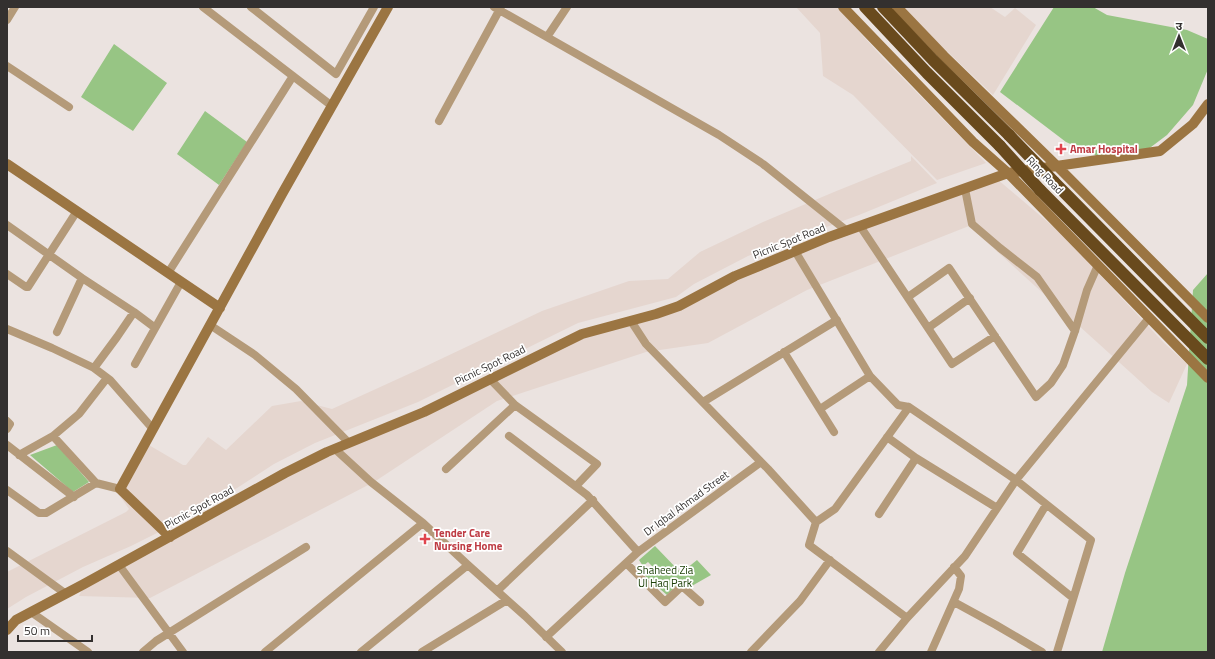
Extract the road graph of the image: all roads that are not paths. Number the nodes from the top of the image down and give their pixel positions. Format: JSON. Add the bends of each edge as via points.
{"nodes":[{"id":1,"x":15,"y":7,"type":"edge"},
{"id":2,"x":203,"y":7,"type":"edge"},
{"id":3,"x":252,"y":7,"type":"edge"},
{"id":4,"x":374,"y":7,"type":"edge"},
{"id":5,"x":388,"y":7,"type":"edge"},
{"id":6,"x":567,"y":7,"type":"edge"},
{"id":7,"x":843,"y":7,"type":"edge"},
{"id":8,"x":865,"y":7,"type":"edge"},
{"id":9,"x":883,"y":7,"type":"edge"},
{"id":10,"x":897,"y":7,"type":"edge"},
{"id":11,"x":498,"y":8,"type":"edge"},
{"id":12,"x":7,"y":20,"type":"edge"},
{"id":13,"x":547,"y":37,"type":"junction"},
{"id":14,"x":7,"y":66,"type":"edge"},
{"id":15,"x":293,"y":76,"type":"junction"},
{"id":16,"x":1208,"y":104,"type":"edge"},
{"id":17,"x":332,"y":106,"type":"junction"},
{"id":18,"x":69,"y":108,"type":"dead end"},
{"id":19,"x":439,"y":121,"type":"dead end"},
{"id":20,"x":1013,"y":131,"type":"junction"},
{"id":21,"x":990,"y":158,"type":"junction"},
{"id":22,"x":7,"y":164,"type":"edge"},
{"id":23,"x":1057,"y":166,"type":"junction"},
{"id":24,"x":1008,"y":173,"type":"junction"},
{"id":25,"x":964,"y":189,"type":"junction"},
{"id":26,"x":77,"y":211,"type":"junction"},
{"id":27,"x":7,"y":224,"type":"edge"},
{"id":28,"x":860,"y":226,"type":"junction"},
{"id":29,"x":847,"y":231,"type":"junction"},
{"id":30,"x":795,"y":251,"type":"junction"},
{"id":31,"x":49,"y":254,"type":"junction"},
{"id":32,"x":1098,"y":265,"type":"junction"},
{"id":33,"x":168,"y":273,"type":"junction"},
{"id":34,"x":7,"y":274,"type":"edge"},
{"id":35,"x":82,"y":278,"type":"junction"},
{"id":36,"x":181,"y":282,"type":"junction"},
{"id":37,"x":908,"y":297,"type":"junction"},
{"id":38,"x":970,"y":298,"type":"junction"},
{"id":39,"x":220,"y":308,"type":"junction"},
{"id":40,"x":134,"y":312,"type":"junction"},
{"id":41,"x":1149,"y":318,"type":"junction"},
{"id":42,"x":1208,"y":318,"type":"edge"},
{"id":43,"x":837,"y":320,"type":"junction"},
{"id":44,"x":631,"y":321,"type":"junction"},
{"id":45,"x":210,"y":325,"type":"junction"},
{"id":46,"x":154,"y":328,"type":"junction"},
{"id":47,"x":928,"y":328,"type":"junction"},
{"id":48,"x":7,"y":329,"type":"edge"},
{"id":49,"x":1075,"y":331,"type":"junction"},
{"id":50,"x":57,"y":332,"type":"dead end"},
{"id":51,"x":995,"y":336,"type":"junction"},
{"id":52,"x":1208,"y":338,"type":"edge"},
{"id":53,"x":784,"y":352,"type":"junction"},
{"id":54,"x":1208,"y":359,"type":"edge"},
{"id":55,"x":134,"y":364,"type":"dead end"},
{"id":56,"x":94,"y":368,"type":"junction"},
{"id":57,"x":870,"y":376,"type":"junction"},
{"id":58,"x":107,"y":378,"type":"junction"},
{"id":59,"x":1208,"y":378,"type":"edge"},
{"id":60,"x":490,"y":379,"type":"junction"},
{"id":61,"x":703,"y":402,"type":"junction"},
{"id":62,"x":515,"y":405,"type":"junction"},
{"id":63,"x":909,"y":407,"type":"junction"},
{"id":64,"x":820,"y":409,"type":"junction"},
{"id":65,"x":7,"y":421,"type":"edge"},
{"id":66,"x":7,"y":428,"type":"edge"},
{"id":67,"x":153,"y":429,"type":"junction"},
{"id":68,"x":834,"y":432,"type":"dead end"},
{"id":69,"x":53,"y":436,"type":"junction"},
{"id":70,"x":509,"y":436,"type":"dead end"},
{"id":71,"x":887,"y":438,"type":"junction"},
{"id":72,"x":349,"y":443,"type":"junction"},
{"id":73,"x":7,"y":445,"type":"edge"},
{"id":74,"x":335,"y":449,"type":"junction"},
{"id":75,"x":19,"y":455,"type":"junction"},
{"id":76,"x":916,"y":458,"type":"junction"},
{"id":77,"x":761,"y":462,"type":"junction"},
{"id":78,"x":446,"y":469,"type":"dead end"},
{"id":79,"x":1016,"y":480,"type":"junction"},
{"id":80,"x":96,"y":483,"type":"junction"},
{"id":81,"x":576,"y":486,"type":"junction"},
{"id":82,"x":7,"y":490,"type":"edge"},
{"id":83,"x":120,"y":490,"type":"junction"},
{"id":84,"x":74,"y":497,"type":"junction"},
{"id":85,"x":592,"y":500,"type":"junction"},
{"id":86,"x":1046,"y":504,"type":"junction"},
{"id":87,"x":997,"y":508,"type":"junction"},
{"id":88,"x":879,"y":514,"type":"dead end"},
{"id":89,"x":816,"y":522,"type":"junction"},
{"id":90,"x":422,"y":523,"type":"junction"},
{"id":91,"x":170,"y":537,"type":"junction"},
{"id":92,"x":306,"y":547,"type":"dead end"},
{"id":93,"x":7,"y":551,"type":"edge"},
{"id":94,"x":638,"y":552,"type":"junction"},
{"id":95,"x":830,"y":560,"type":"junction"},
{"id":96,"x":626,"y":563,"type":"junction"},
{"id":97,"x":119,"y":565,"type":"junction"},
{"id":98,"x":468,"y":565,"type":"junction"},
{"id":99,"x":954,"y":567,"type":"junction"},
{"id":100,"x":497,"y":591,"type":"junction"},
{"id":101,"x":66,"y":594,"type":"junction"},
{"id":102,"x":1073,"y":598,"type":"junction"},
{"id":103,"x":507,"y":600,"type":"junction"},
{"id":104,"x":700,"y":602,"type":"dead end"},
{"id":105,"x":954,"y":602,"type":"junction"},
{"id":106,"x":31,"y":612,"type":"junction"},
{"id":107,"x":907,"y":618,"type":"junction"},
{"id":108,"x":7,"y":630,"type":"edge"},
{"id":109,"x":169,"y":633,"type":"junction"},
{"id":110,"x":546,"y":637,"type":"junction"},
{"id":111,"x":88,"y":652,"type":"edge"},
{"id":112,"x":143,"y":652,"type":"edge"},
{"id":113,"x":183,"y":652,"type":"edge"},
{"id":114,"x":265,"y":652,"type":"edge"},
{"id":115,"x":361,"y":652,"type":"edge"},
{"id":116,"x":422,"y":652,"type":"edge"},
{"id":117,"x":562,"y":652,"type":"edge"},
{"id":118,"x":751,"y":652,"type":"edge"},
{"id":119,"x":879,"y":652,"type":"edge"},
{"id":120,"x":931,"y":652,"type":"edge"},
{"id":121,"x":1042,"y":652,"type":"edge"},
{"id":122,"x":1057,"y":652,"type":"edge"}],
"edges":[{"from":1,"to":12,"type":"street"},
{"from":2,"to":15,"type":"street"},
{"from":3,"to":4,"type":"street","via":[[336,74]]},
{"from":5,"to":17,"type":"street"},
{"from":6,"to":13,"type":"street"},
{"from":7,"to":21,"type":"street"},
{"from":8,"to":54,"type":"highway","name":"Ring Road","bridge":true,"via":[[1040,190]]},
{"from":9,"to":20,"type":"highway","name":"Ring Road","via":[[933,60]]},
{"from":10,"to":20,"type":"street"},
{"from":11,"to":13,"type":"street"},
{"from":11,"to":19,"type":"street"},
{"from":13,"to":29,"type":"street","via":[[719,135],[762,164]]},
{"from":14,"to":18,"type":"street"},
{"from":15,"to":17,"type":"street"},
{"from":15,"to":33,"type":"street"},
{"from":16,"to":23,"type":"street","via":[[1193,124],[1160,151]]},
{"from":17,"to":39,"type":"street"},
{"from":20,"to":21,"type":"street"},
{"from":20,"to":23,"type":"street"},
{"from":20,"to":52,"type":"highway","name":"Ring Road","bridge":true,"via":[[1079,208]]},
{"from":21,"to":24,"type":"street"},
{"from":22,"to":26,"type":"street"},
{"from":23,"to":24,"type":"street","name":"Picnic Spot Road"},
{"from":23,"to":42,"type":"street"},
{"from":24,"to":25,"type":"street","name":"Picnic Spot Road"},
{"from":24,"to":32,"type":"street"},
{"from":25,"to":28,"type":"street","name":"Picnic Spot Road"},
{"from":25,"to":49,"type":"street","via":[[972,224],[1038,277]]},
{"from":26,"to":31,"type":"street"},
{"from":26,"to":33,"type":"street"},
{"from":27,"to":31,"type":"street"},
{"from":28,"to":29,"type":"street","name":"Picnic Spot Road"},
{"from":28,"to":37,"type":"street"},
{"from":29,"to":30,"type":"street","name":"Picnic Spot Road"},
{"from":30,"to":43,"type":"street"},
{"from":30,"to":44,"type":"street","name":"Picnic Spot Road","via":[[735,276],[679,306]]},
{"from":31,"to":34,"type":"street","via":[[28,287]]},
{"from":31,"to":35,"type":"street"},
{"from":32,"to":41,"type":"street"},
{"from":32,"to":49,"type":"street","via":[[1087,290]]},
{"from":33,"to":36,"type":"street"},
{"from":35,"to":40,"type":"street"},
{"from":35,"to":50,"type":"street"},
{"from":36,"to":39,"type":"street"},
{"from":36,"to":46,"type":"street"},
{"from":37,"to":38,"type":"street","via":[[949,268]]},
{"from":37,"to":47,"type":"street"},
{"from":38,"to":47,"type":"street"},
{"from":38,"to":51,"type":"street"},
{"from":39,"to":45,"type":"street"},
{"from":40,"to":46,"type":"street"},
{"from":40,"to":56,"type":"street"},
{"from":41,"to":59,"type":"street"},
{"from":41,"to":79,"type":"street"},
{"from":43,"to":53,"type":"street"},
{"from":43,"to":57,"type":"street"},
{"from":44,"to":60,"type":"street","name":"Picnic Spot Road","via":[[582,334]]},
{"from":44,"to":61,"type":"street","via":[[646,344]]},
{"from":45,"to":67,"type":"street"},
{"from":45,"to":72,"type":"street","via":[[255,355],[296,389]]},
{"from":46,"to":55,"type":"street"},
{"from":47,"to":51,"type":"street","via":[[952,364]]},
{"from":48,"to":56,"type":"street"},
{"from":49,"to":51,"type":"street","via":[[1063,365],[1051,383],[1036,397]]},
{"from":53,"to":61,"type":"street"},
{"from":53,"to":64,"type":"street"},
{"from":56,"to":58,"type":"street"},
{"from":57,"to":63,"type":"street","via":[[898,406]]},
{"from":57,"to":64,"type":"street"},
{"from":58,"to":67,"type":"street"},
{"from":58,"to":69,"type":"street","via":[[78,414]]},
{"from":60,"to":62,"type":"street"},
{"from":60,"to":72,"type":"street","name":"Picnic Spot Road","via":[[424,412]]},
{"from":61,"to":77,"type":"street"},
{"from":62,"to":78,"type":"street"},
{"from":62,"to":81,"type":"street","via":[[597,464]]},
{"from":63,"to":71,"type":"street"},
{"from":63,"to":79,"type":"street"},
{"from":64,"to":68,"type":"street"},
{"from":65,"to":66,"type":"street","via":[[10,424]]},
{"from":67,"to":83,"type":"street"},
{"from":69,"to":75,"type":"street"},
{"from":69,"to":80,"type":"street"},
{"from":70,"to":81,"type":"street"},
{"from":71,"to":76,"type":"street"},
{"from":71,"to":89,"type":"street","via":[[835,509]]},
{"from":72,"to":74,"type":"street","name":"Picnic Spot Road"},
{"from":73,"to":75,"type":"street"},
{"from":74,"to":90,"type":"street"},
{"from":74,"to":91,"type":"street","name":"Picnic Spot Road","via":[[285,473]]},
{"from":75,"to":84,"type":"street"},
{"from":76,"to":87,"type":"street"},
{"from":76,"to":88,"type":"street"},
{"from":77,"to":89,"type":"street"},
{"from":77,"to":94,"type":"street","name":"Dr Iqbal Ahmad Street"},
{"from":79,"to":86,"type":"street"},
{"from":79,"to":87,"type":"street"},
{"from":80,"to":83,"type":"street"},
{"from":80,"to":84,"type":"street"},
{"from":81,"to":85,"type":"street"},
{"from":82,"to":84,"type":"street","via":[[39,513],[46,512]]},
{"from":83,"to":91,"type":"street"},
{"from":85,"to":94,"type":"street"},
{"from":85,"to":100,"type":"street"},
{"from":86,"to":102,"type":"street","via":[[1090,540]]},
{"from":86,"to":102,"type":"street","via":[[1017,553]]},
{"from":87,"to":99,"type":"street"},
{"from":89,"to":95,"type":"street","via":[[809,545]]},
{"from":90,"to":98,"type":"street"},
{"from":90,"to":114,"type":"street"},
{"from":91,"to":97,"type":"street","name":"Picnic Spot Road"},
{"from":92,"to":109,"type":"street"},
{"from":93,"to":101,"type":"street"},
{"from":94,"to":96,"type":"street","name":"Dr Iqbal Ahmad Street"},
{"from":95,"to":107,"type":"street"},
{"from":95,"to":118,"type":"street","via":[[800,601]]},
{"from":96,"to":104,"type":"street","via":[[665,602],[682,586]]},
{"from":96,"to":110,"type":"street","name":"Dr Iqbal Ahmad Street"},
{"from":97,"to":101,"type":"street","name":"Picnic Spot Road"},
{"from":97,"to":109,"type":"street"},
{"from":98,"to":100,"type":"street"},
{"from":98,"to":115,"type":"street"},
{"from":99,"to":105,"type":"street","via":[[961,576]]},
{"from":99,"to":107,"type":"street"},
{"from":100,"to":103,"type":"street"},
{"from":101,"to":106,"type":"street","name":"Picnic Spot Road"},
{"from":102,"to":122,"type":"street"},
{"from":103,"to":110,"type":"street"},
{"from":103,"to":116,"type":"street"},
{"from":105,"to":120,"type":"street"},
{"from":105,"to":121,"type":"street"},
{"from":106,"to":108,"type":"street","name":"Picnic Spot Road","via":[[16,620]]},
{"from":106,"to":111,"type":"street"},
{"from":107,"to":119,"type":"street"},
{"from":109,"to":112,"type":"street","via":[[156,640]]},
{"from":109,"to":113,"type":"street"},
{"from":110,"to":117,"type":"street"}]}
